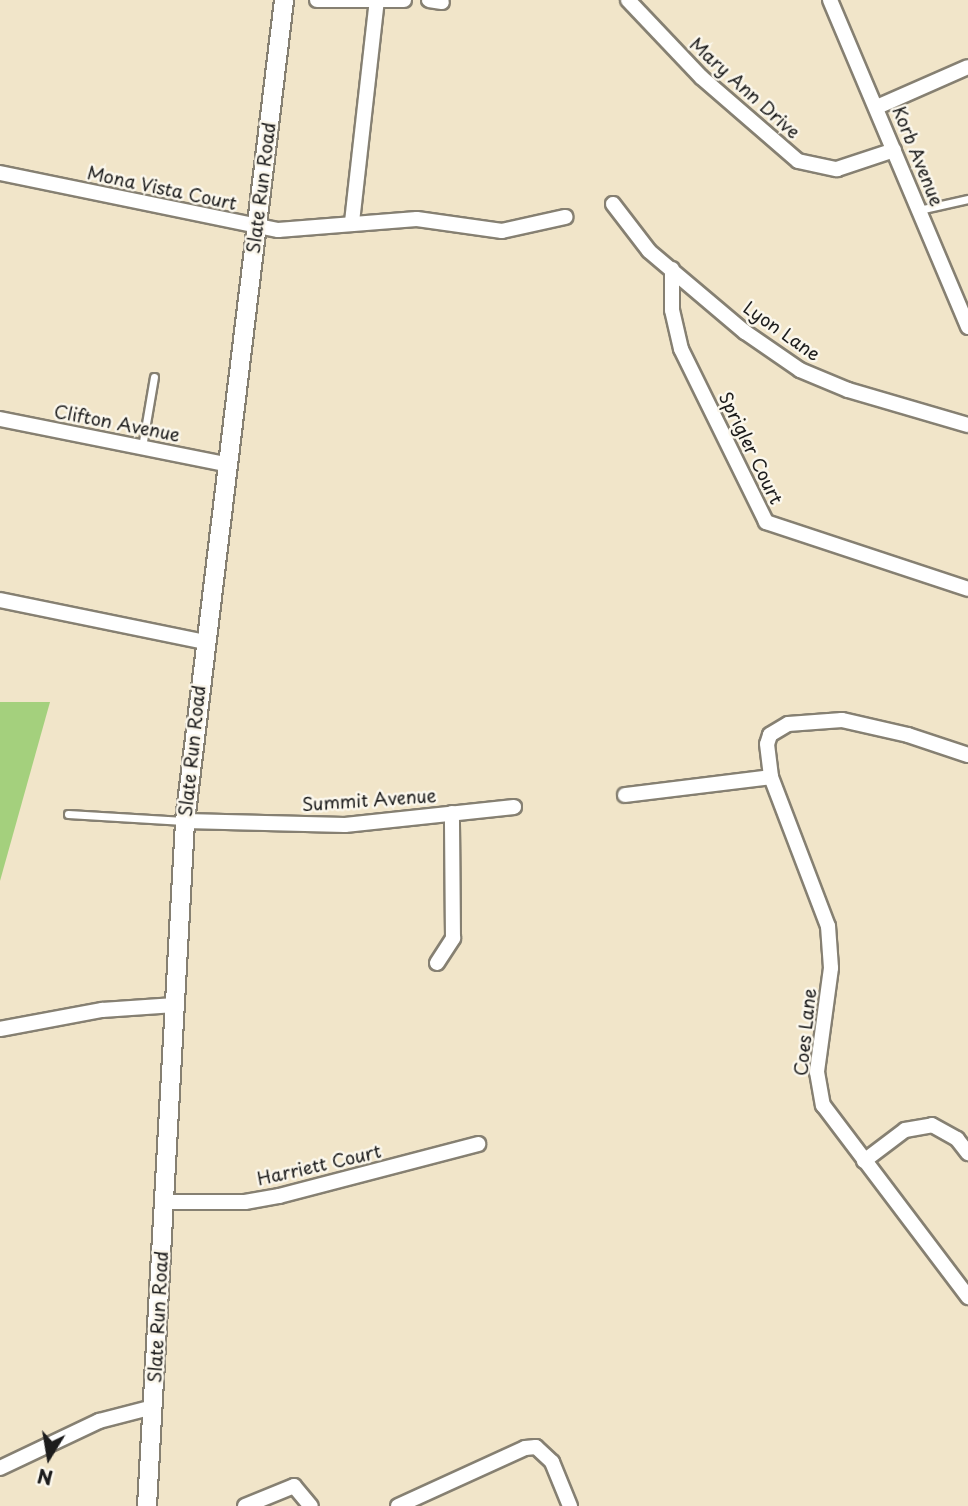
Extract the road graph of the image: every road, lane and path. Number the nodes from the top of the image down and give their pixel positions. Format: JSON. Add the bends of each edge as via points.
{"nodes":[{"id":1,"x":284,"y":0,"type":"edge"},
{"id":2,"x":317,"y":0,"type":"edge"},
{"id":3,"x":404,"y":0,"type":"edge"},
{"id":4,"x":628,"y":0,"type":"edge"},
{"id":5,"x":830,"y":0,"type":"edge"},
{"id":6,"x":377,"y":1,"type":"edge"},
{"id":7,"x":968,"y":67,"type":"edge"},
{"id":8,"x":877,"y":107,"type":"junction"},
{"id":9,"x":894,"y":150,"type":"junction"},
{"id":10,"x":0,"y":173,"type":"edge"},
{"id":11,"x":968,"y":199,"type":"edge"},
{"id":12,"x":613,"y":204,"type":"dead end"},
{"id":13,"x":919,"y":210,"type":"junction"},
{"id":14,"x":565,"y":217,"type":"dead end"},
{"id":15,"x":352,"y":222,"type":"junction"},
{"id":16,"x":257,"y":228,"type":"junction"},
{"id":17,"x":672,"y":269,"type":"junction"},
{"id":18,"x":968,"y":327,"type":"edge"},
{"id":19,"x":155,"y":377,"type":"dead end"},
{"id":20,"x":0,"y":419,"type":"edge"},
{"id":21,"x":968,"y":425,"type":"edge"},
{"id":22,"x":142,"y":448,"type":"junction"},
{"id":23,"x":226,"y":464,"type":"junction"},
{"id":24,"x":968,"y":589,"type":"edge"},
{"id":25,"x":0,"y":600,"type":"edge"},
{"id":26,"x":204,"y":642,"type":"junction"},
{"id":27,"x":968,"y":755,"type":"edge"},
{"id":28,"x":771,"y":776,"type":"junction"},
{"id":29,"x":625,"y":795,"type":"dead end"},
{"id":30,"x":514,"y":807,"type":"dead end"},
{"id":31,"x":452,"y":813,"type":"junction"},
{"id":32,"x":68,"y":814,"type":"dead end"},
{"id":33,"x":185,"y":821,"type":"junction"},
{"id":34,"x":437,"y":963,"type":"dead end"},
{"id":35,"x":175,"y":1005,"type":"junction"},
{"id":36,"x":0,"y":1029,"type":"edge"},
{"id":37,"x":478,"y":1144,"type":"dead end"},
{"id":38,"x":968,"y":1153,"type":"edge"},
{"id":39,"x":864,"y":1161,"type":"junction"},
{"id":40,"x":165,"y":1202,"type":"junction"},
{"id":41,"x":968,"y":1297,"type":"edge"},
{"id":42,"x":153,"y":1407,"type":"junction"},
{"id":43,"x":0,"y":1468,"type":"edge"},
{"id":44,"x":147,"y":1506,"type":"edge"},
{"id":45,"x":245,"y":1506,"type":"edge"},
{"id":46,"x":311,"y":1506,"type":"edge"},
{"id":47,"x":398,"y":1506,"type":"edge"},
{"id":48,"x":570,"y":1506,"type":"edge"}],
"edges":[{"from":1,"to":16,"type":"street","name":"Slate Run Road"},
{"from":2,"to":6,"type":"street"},
{"from":3,"to":6,"type":"street"},
{"from":4,"to":9,"type":"street","name":"Mary Ann Drive","via":[[701,77],[798,161],[837,169]]},
{"from":5,"to":8,"type":"street","name":"Korb Avenue"},
{"from":6,"to":15,"type":"street"},
{"from":7,"to":8,"type":"street"},
{"from":8,"to":9,"type":"street","name":"Korb Avenue"},
{"from":9,"to":13,"type":"street","name":"Korb Avenue"},
{"from":10,"to":16,"type":"street","name":"Mona Vista Court"},
{"from":11,"to":13,"type":"lane"},
{"from":12,"to":17,"type":"street","name":"Lyon Lane","via":[[641,243]]},
{"from":13,"to":18,"type":"street","name":"Korb Avenue"},
{"from":14,"to":15,"type":"street","name":"Mona Vista Court","via":[[502,231],[439,220]]},
{"from":15,"to":16,"type":"street","name":"Mona Vista Court"},
{"from":16,"to":23,"type":"street","name":"Slate Run Road"},
{"from":17,"to":21,"type":"street","name":"Lyon Lane","via":[[745,332],[800,370]]},
{"from":17,"to":24,"type":"street","name":"Sprigler Court","via":[[672,310],[681,349],[733,463],[766,522]]},
{"from":19,"to":22,"type":"lane"},
{"from":20,"to":22,"type":"street","name":"Clifton Avenue"},
{"from":22,"to":23,"type":"street","name":"Clifton Avenue"},
{"from":23,"to":26,"type":"street","name":"Slate Run Road"},
{"from":25,"to":26,"type":"street"},
{"from":26,"to":33,"type":"street","name":"Slate Run Road"},
{"from":27,"to":28,"type":"street","name":"Coes Lane","via":[[842,720],[788,724],[770,735]]},
{"from":28,"to":29,"type":"street"},
{"from":28,"to":39,"type":"street","name":"Coes Lane","via":[[828,926],[831,968],[818,1054],[818,1089],[831,1119]]},
{"from":30,"to":31,"type":"street","name":"Summit Avenue"},
{"from":31,"to":33,"type":"street","name":"Summit Avenue","via":[[345,825]]},
{"from":31,"to":34,"type":"street","via":[[453,938]]},
{"from":32,"to":33,"type":"lane"},
{"from":33,"to":35,"type":"street","name":"Slate Run Road"},
{"from":35,"to":36,"type":"street","via":[[102,1010]]},
{"from":35,"to":40,"type":"street","name":"Slate Run Road"},
{"from":37,"to":40,"type":"street","name":"Harriett Court","via":[[279,1196],[245,1202]]},
{"from":38,"to":39,"type":"street","via":[[957,1139],[932,1125],[905,1130]]},
{"from":39,"to":41,"type":"street","name":"Coes Lane"},
{"from":40,"to":42,"type":"street","name":"Slate Run Road"},
{"from":42,"to":43,"type":"street","via":[[99,1421]]},
{"from":42,"to":44,"type":"street","name":"Slate Run Road"},
{"from":45,"to":46,"type":"street","via":[[294,1486]]},
{"from":47,"to":48,"type":"street","via":[[536,1447],[552,1462]]}]}
